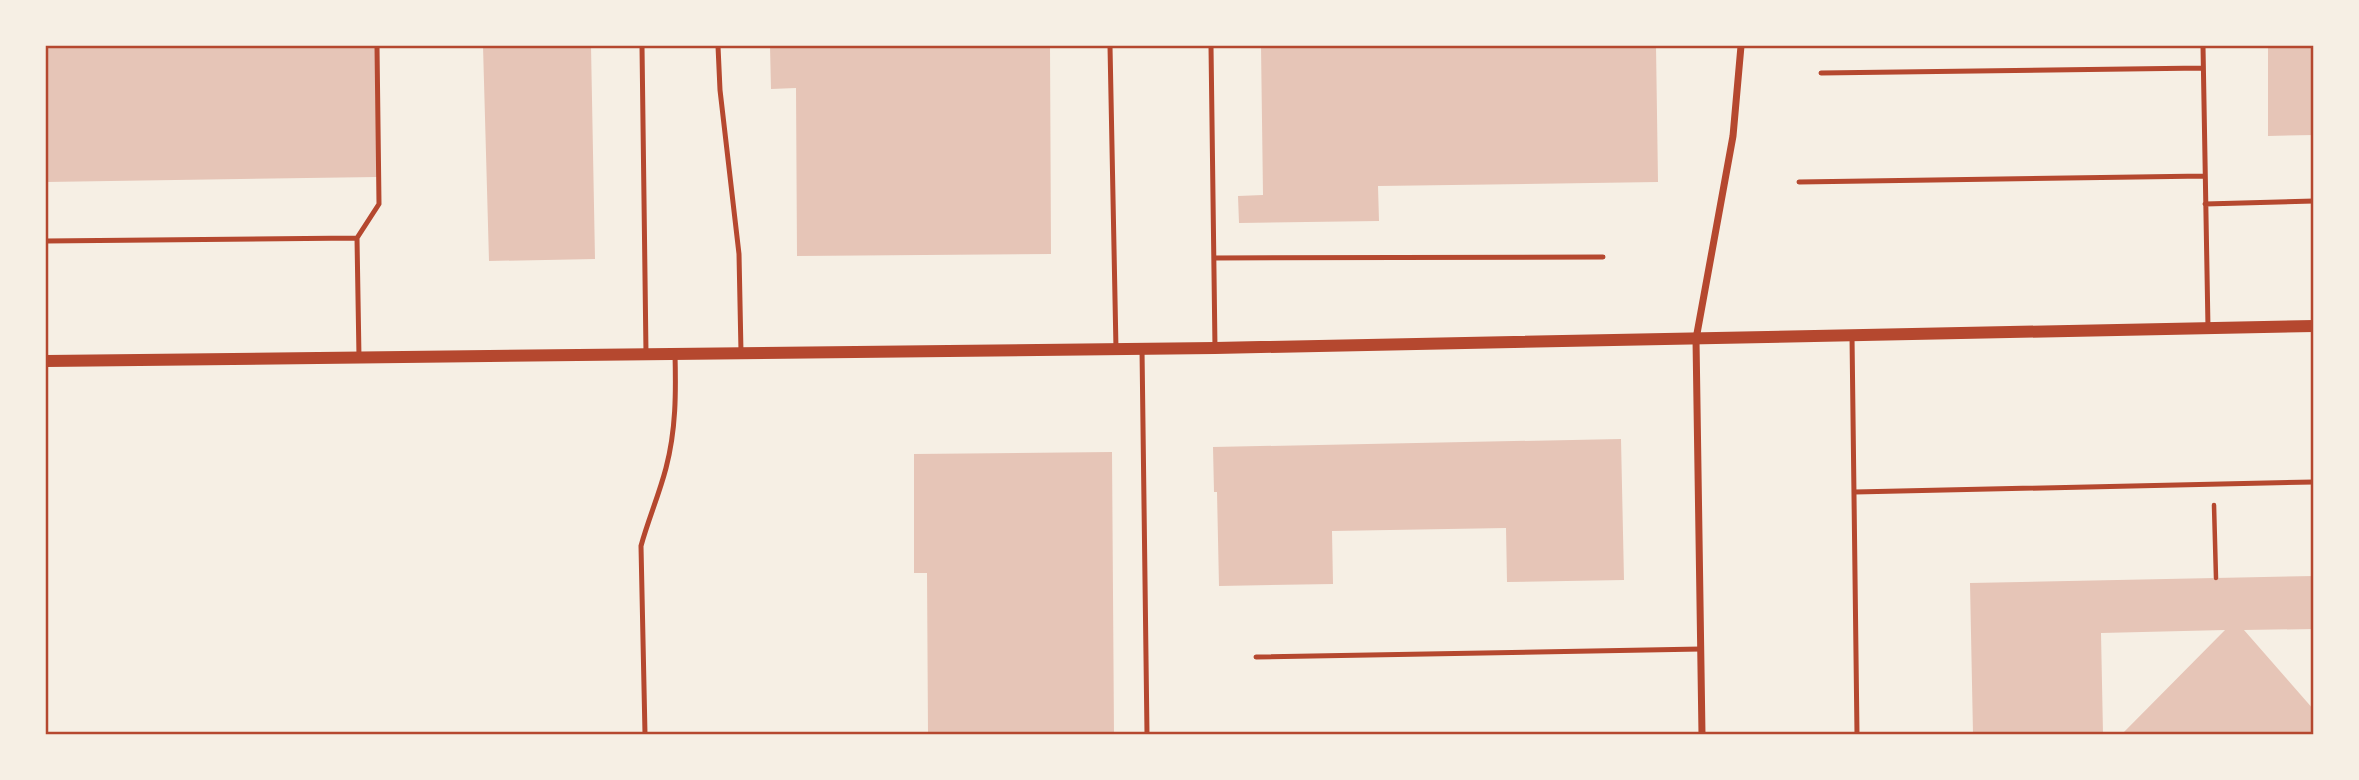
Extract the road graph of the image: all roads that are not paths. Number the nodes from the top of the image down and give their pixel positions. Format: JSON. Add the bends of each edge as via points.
{"nodes":[{"id":1,"x":377,"y":46,"type":"edge"},
{"id":2,"x":642,"y":46,"type":"edge"},
{"id":3,"x":718,"y":46,"type":"edge"},
{"id":4,"x":1110,"y":46,"type":"edge"},
{"id":5,"x":1211,"y":46,"type":"edge"},
{"id":6,"x":1741,"y":46,"type":"edge"},
{"id":7,"x":2203,"y":46,"type":"edge"},
{"id":8,"x":2203,"y":68,"type":"junction"},
{"id":9,"x":1821,"y":73,"type":"dead end"},
{"id":10,"x":2205,"y":176,"type":"junction"},
{"id":11,"x":1799,"y":182,"type":"dead end"},
{"id":12,"x":2314,"y":201,"type":"edge"},
{"id":13,"x":2205,"y":204,"type":"junction"},
{"id":14,"x":357,"y":238,"type":"junction"},
{"id":15,"x":46,"y":241,"type":"edge"},
{"id":16,"x":1603,"y":257,"type":"dead end"},
{"id":17,"x":1214,"y":258,"type":"junction"},
{"id":18,"x":2314,"y":326,"type":"edge"},
{"id":19,"x":2208,"y":328,"type":"junction"},
{"id":20,"x":1852,"y":336,"type":"junction"},
{"id":21,"x":1696,"y":340,"type":"junction"},
{"id":22,"x":1215,"y":348,"type":"junction"},
{"id":23,"x":1116,"y":349,"type":"junction"},
{"id":24,"x":1142,"y":349,"type":"junction"},
{"id":25,"x":741,"y":352,"type":"junction"},
{"id":26,"x":646,"y":353,"type":"junction"},
{"id":27,"x":675,"y":353,"type":"junction"},
{"id":28,"x":359,"y":357,"type":"junction"},
{"id":29,"x":46,"y":361,"type":"edge"},
{"id":30,"x":2314,"y":482,"type":"edge"},
{"id":31,"x":1855,"y":492,"type":"junction"},
{"id":32,"x":1700,"y":649,"type":"junction"},
{"id":33,"x":1256,"y":657,"type":"dead end"},
{"id":34,"x":645,"y":734,"type":"edge"},
{"id":35,"x":1147,"y":734,"type":"edge"},
{"id":36,"x":1702,"y":734,"type":"edge"},
{"id":37,"x":1857,"y":734,"type":"edge"}],
"edges":[{"from":1,"to":14,"type":"lane","via":[[379,204]]},
{"from":2,"to":26,"type":"lane"},
{"from":3,"to":25,"type":"lane","via":[[739,254]]},
{"from":4,"to":23,"type":"lane"},
{"from":5,"to":17,"type":"lane"},
{"from":6,"to":21,"type":"street","via":[[1732,136]]},
{"from":7,"to":8,"type":"lane"},
{"from":8,"to":9,"type":"lane"},
{"from":8,"to":10,"type":"lane"},
{"from":10,"to":11,"type":"lane"},
{"from":10,"to":13,"type":"lane"},
{"from":12,"to":13,"type":"lane"},
{"from":13,"to":19,"type":"lane"},
{"from":14,"to":15,"type":"lane"},
{"from":14,"to":28,"type":"lane"},
{"from":16,"to":17,"type":"lane"},
{"from":17,"to":22,"type":"lane"},
{"from":18,"to":19,"type":"street"},
{"from":19,"to":20,"type":"street"},
{"from":20,"to":21,"type":"street"},
{"from":20,"to":31,"type":"lane"},
{"from":21,"to":22,"type":"street"},
{"from":21,"to":32,"type":"street"},
{"from":22,"to":24,"type":"street"},
{"from":23,"to":24,"type":"street"},
{"from":23,"to":25,"type":"street"},
{"from":24,"to":35,"type":"lane"},
{"from":25,"to":27,"type":"street"},
{"from":26,"to":27,"type":"street"},
{"from":26,"to":28,"type":"street"},
{"from":27,"to":34,"type":"lane","via":[[677,412],[666,469],[641,546]]},
{"from":28,"to":29,"type":"street"},
{"from":30,"to":31,"type":"lane"},
{"from":31,"to":37,"type":"lane"},
{"from":32,"to":33,"type":"lane"},
{"from":32,"to":36,"type":"street"}]}
